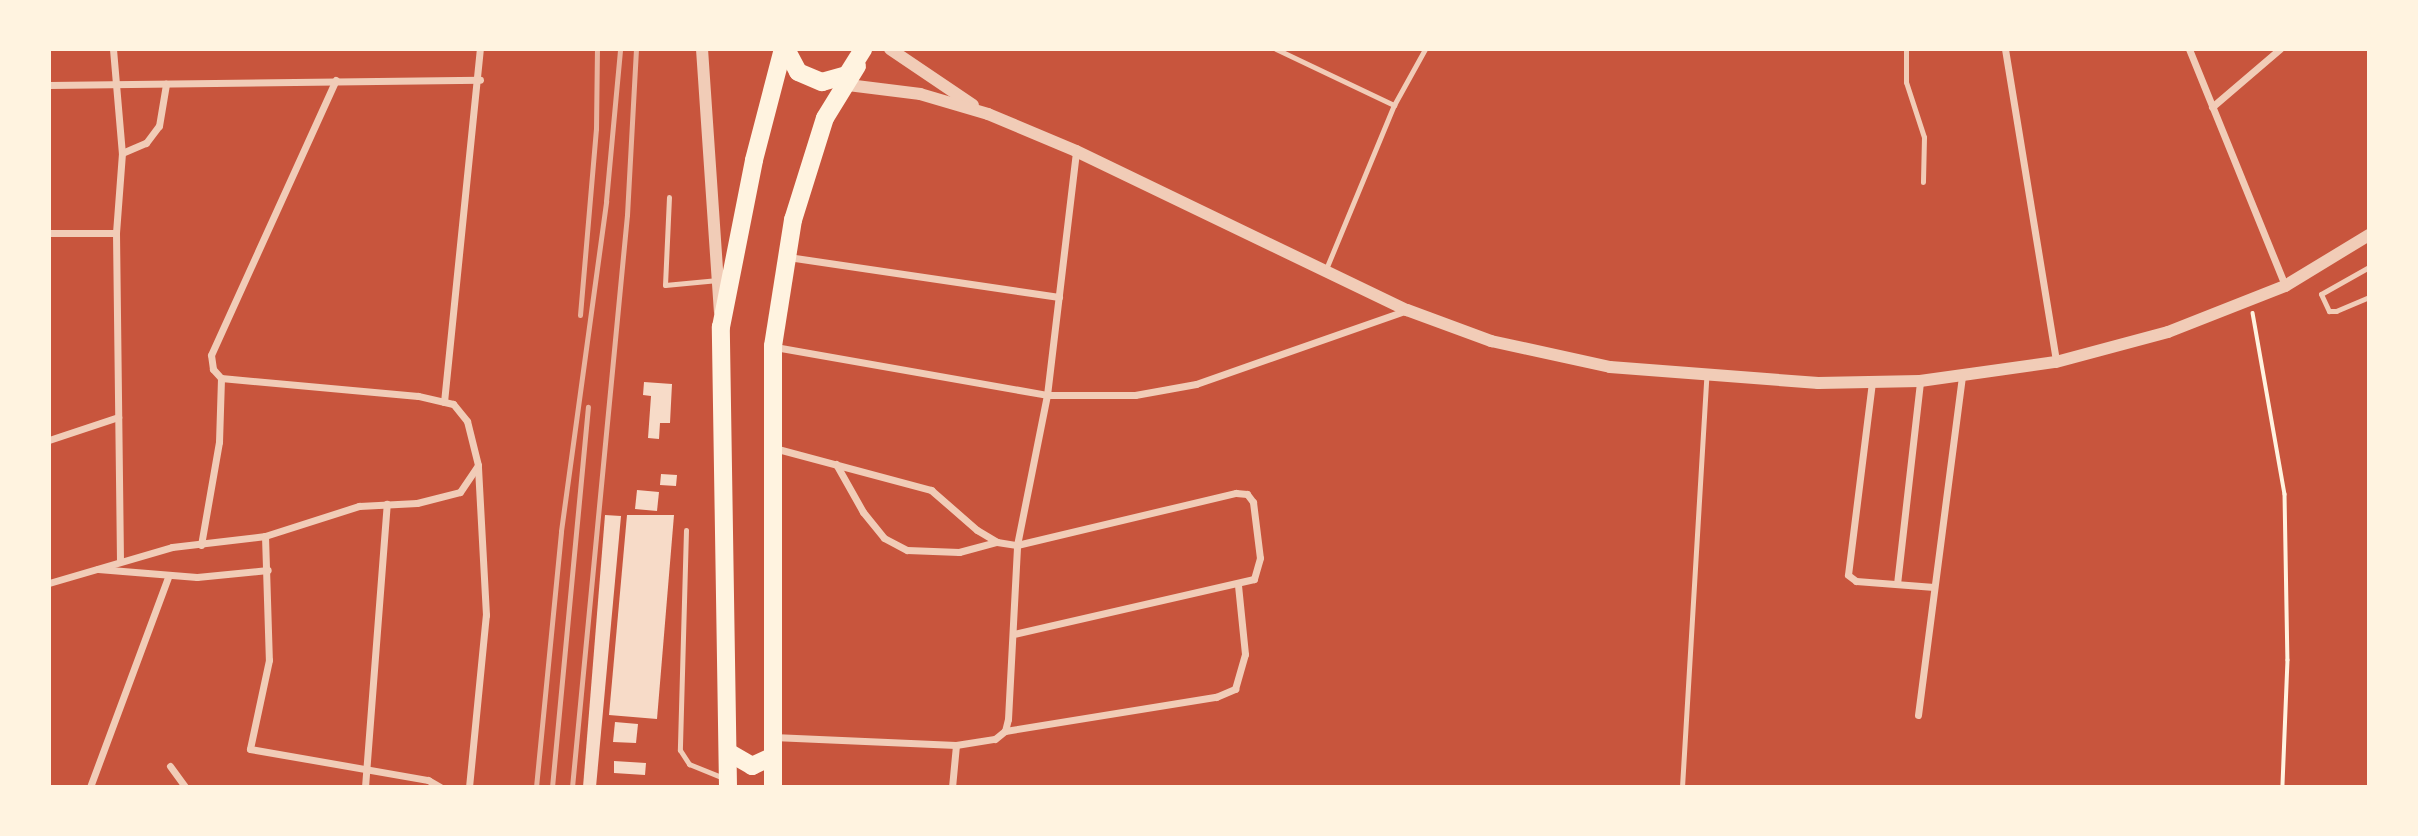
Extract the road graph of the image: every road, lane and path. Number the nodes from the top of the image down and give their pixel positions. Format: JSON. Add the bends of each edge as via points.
{"nodes":[{"id":1,"x":113,"y":49,"type":"edge"},
{"id":2,"x":480,"y":49,"type":"edge"},
{"id":3,"x":702,"y":49,"type":"edge"},
{"id":4,"x":785,"y":49,"type":"edge"},
{"id":5,"x":890,"y":49,"type":"edge"},
{"id":6,"x":1276,"y":49,"type":"edge"},
{"id":7,"x":1425,"y":49,"type":"edge"},
{"id":8,"x":1906,"y":49,"type":"edge"},
{"id":9,"x":2005,"y":49,"type":"edge"},
{"id":10,"x":2189,"y":49,"type":"edge"},
{"id":11,"x":2280,"y":49,"type":"edge"},
{"id":12,"x":861,"y":54,"type":"edge"},
{"id":13,"x":336,"y":80,"type":"junction"},
{"id":14,"x":480,"y":80,"type":"junction"},
{"id":15,"x":822,"y":82,"type":"junction"},
{"id":16,"x":114,"y":84,"type":"junction"},
{"id":17,"x":166,"y":84,"type":"junction"},
{"id":18,"x":844,"y":84,"type":"junction"},
{"id":19,"x":49,"y":85,"type":"edge"},
{"id":20,"x":1394,"y":105,"type":"junction"},
{"id":21,"x":2213,"y":107,"type":"junction"},
{"id":22,"x":988,"y":114,"type":"junction"},
{"id":23,"x":1076,"y":151,"type":"junction"},
{"id":24,"x":122,"y":153,"type":"junction"},
{"id":25,"x":1923,"y":182,"type":"dead end"},
{"id":26,"x":669,"y":197,"type":"dead end"},
{"id":27,"x":49,"y":233,"type":"edge"},
{"id":28,"x":116,"y":233,"type":"junction"},
{"id":29,"x":2369,"y":235,"type":"edge"},
{"id":30,"x":784,"y":256,"type":"junction"},
{"id":31,"x":2369,"y":267,"type":"edge"},
{"id":32,"x":1326,"y":269,"type":"junction"},
{"id":33,"x":718,"y":280,"type":"junction"},
{"id":34,"x":2286,"y":286,"type":"junction"},
{"id":35,"x":1059,"y":297,"type":"junction"},
{"id":36,"x":2369,"y":297,"type":"edge"},
{"id":37,"x":2251,"y":299,"type":"junction"},
{"id":38,"x":1407,"y":310,"type":"junction"},
{"id":39,"x":721,"y":327,"type":"junction"},
{"id":40,"x":773,"y":346,"type":"junction"},
{"id":41,"x":2056,"y":362,"type":"junction"},
{"id":42,"x":1962,"y":375,"type":"junction"},
{"id":43,"x":1706,"y":377,"type":"junction"},
{"id":44,"x":221,"y":378,"type":"junction"},
{"id":45,"x":1920,"y":381,"type":"junction"},
{"id":46,"x":1872,"y":382,"type":"junction"},
{"id":47,"x":1047,"y":395,"type":"junction"},
{"id":48,"x":444,"y":402,"type":"junction"},
{"id":49,"x":118,"y":417,"type":"junction"},
{"id":50,"x":49,"y":440,"type":"edge"},
{"id":51,"x":774,"y":448,"type":"junction"},
{"id":52,"x":836,"y":464,"type":"junction"},
{"id":53,"x":478,"y":465,"type":"junction"},
{"id":54,"x":387,"y":504,"type":"junction"},
{"id":55,"x":686,"y":530,"type":"dead end"},
{"id":56,"x":265,"y":536,"type":"junction"},
{"id":57,"x":997,"y":542,"type":"junction"},
{"id":58,"x":201,"y":545,"type":"junction"},
{"id":59,"x":1017,"y":545,"type":"junction"},
{"id":60,"x":120,"y":562,"type":"junction"},
{"id":61,"x":94,"y":569,"type":"junction"},
{"id":62,"x":268,"y":570,"type":"junction"},
{"id":63,"x":168,"y":577,"type":"junction"},
{"id":64,"x":49,"y":583,"type":"edge"},
{"id":65,"x":1897,"y":584,"type":"junction"},
{"id":66,"x":1238,"y":585,"type":"junction"},
{"id":67,"x":1934,"y":587,"type":"junction"},
{"id":68,"x":1013,"y":634,"type":"junction"},
{"id":69,"x":1917,"y":715,"type":"dead end"},
{"id":70,"x":1005,"y":731,"type":"junction"},
{"id":71,"x":772,"y":737,"type":"junction"},
{"id":72,"x":956,"y":746,"type":"junction"},
{"id":73,"x":728,"y":752,"type":"junction"},
{"id":74,"x":773,"y":756,"type":"junction"},
{"id":75,"x":170,"y":766,"type":"dead end"},
{"id":76,"x":367,"y":773,"type":"junction"},
{"id":77,"x":401,"y":777,"type":"junction"},
{"id":78,"x":728,"y":784,"type":"edge"},
{"id":79,"x":90,"y":787,"type":"edge"},
{"id":80,"x":185,"y":787,"type":"edge"},
{"id":81,"x":365,"y":787,"type":"edge"},
{"id":82,"x":401,"y":787,"type":"edge"},
{"id":83,"x":440,"y":787,"type":"edge"},
{"id":84,"x":469,"y":787,"type":"edge"},
{"id":85,"x":773,"y":787,"type":"edge"},
{"id":86,"x":952,"y":787,"type":"edge"},
{"id":87,"x":1682,"y":787,"type":"edge"},
{"id":88,"x":2283,"y":787,"type":"edge"}],
"edges":[{"from":1,"to":16,"type":"street"},
{"from":2,"to":14,"type":"street"},
{"from":3,"to":33,"type":"street"},
{"from":4,"to":15,"type":"main road","via":[[798,72]]},
{"from":4,"to":39,"type":"main road","via":[[754,160]]},
{"from":5,"to":22,"type":"street"},
{"from":6,"to":20,"type":"lane"},
{"from":7,"to":20,"type":"lane"},
{"from":8,"to":25,"type":"lane","via":[[1906,82],[1924,136]]},
{"from":9,"to":41,"type":"street"},
{"from":10,"to":21,"type":"street"},
{"from":11,"to":21,"type":"street"},
{"from":12,"to":15,"type":"main road","via":[[847,75]]},
{"from":12,"to":18,"type":"main road"},
{"from":13,"to":14,"type":"street"},
{"from":13,"to":17,"type":"street"},
{"from":13,"to":44,"type":"street","via":[[211,355],[213,369]]},
{"from":14,"to":48,"type":"street"},
{"from":15,"to":18,"type":"street"},
{"from":16,"to":17,"type":"street"},
{"from":16,"to":19,"type":"street"},
{"from":16,"to":24,"type":"street"},
{"from":17,"to":24,"type":"street","via":[[159,126],[146,143]]},
{"from":18,"to":22,"type":"street","via":[[920,94]]},
{"from":18,"to":30,"type":"main road","via":[[825,118]]},
{"from":20,"to":32,"type":"lane"},
{"from":21,"to":34,"type":"street"},
{"from":22,"to":23,"type":"street"},
{"from":23,"to":32,"type":"street"},
{"from":23,"to":35,"type":"street"},
{"from":24,"to":28,"type":"street"},
{"from":26,"to":33,"type":"lane","via":[[666,285]]},
{"from":27,"to":28,"type":"street"},
{"from":28,"to":49,"type":"street"},
{"from":29,"to":34,"type":"street"},
{"from":30,"to":35,"type":"street"},
{"from":30,"to":40,"type":"main road"},
{"from":31,"to":36,"type":"lane","via":[[2321,294],[2329,311],[2336,312]]},
{"from":32,"to":38,"type":"street"},
{"from":33,"to":39,"type":"street"},
{"from":34,"to":37,"type":"street"},
{"from":35,"to":47,"type":"street"},
{"from":37,"to":41,"type":"street","via":[[2168,332]]},
{"from":37,"to":88,"type":"path","via":[[2285,494],[2288,660]]},
{"from":38,"to":43,"type":"street","via":[[1491,341],[1583,361]]},
{"from":38,"to":47,"type":"street","via":[[1196,384],[1135,395]]},
{"from":39,"to":73,"type":"main road"},
{"from":40,"to":47,"type":"street"},
{"from":40,"to":51,"type":"main road"},
{"from":41,"to":42,"type":"street"},
{"from":42,"to":45,"type":"street"},
{"from":42,"to":67,"type":"street"},
{"from":43,"to":46,"type":"street"},
{"from":43,"to":87,"type":"lane"},
{"from":44,"to":48,"type":"street"},
{"from":44,"to":58,"type":"street","via":[[219,442]]},
{"from":45,"to":46,"type":"street"},
{"from":45,"to":65,"type":"street"},
{"from":46,"to":65,"type":"street","via":[[1848,575],[1856,581]]},
{"from":47,"to":59,"type":"street"},
{"from":48,"to":53,"type":"street","via":[[453,404],[467,421]]},
{"from":49,"to":50,"type":"street"},
{"from":49,"to":60,"type":"street"},
{"from":51,"to":52,"type":"street"},
{"from":51,"to":71,"type":"main road"},
{"from":52,"to":57,"type":"street","via":[[931,491]]},
{"from":52,"to":57,"type":"street","via":[[884,538],[907,550],[959,552]]},
{"from":53,"to":54,"type":"street","via":[[460,492]]},
{"from":53,"to":84,"type":"street","via":[[486,615]]},
{"from":54,"to":56,"type":"street","via":[[359,506]]},
{"from":54,"to":76,"type":"street"},
{"from":55,"to":78,"type":"lane","via":[[680,750],[689,764]]},
{"from":56,"to":58,"type":"street"},
{"from":56,"to":62,"type":"street"},
{"from":57,"to":59,"type":"street"},
{"from":58,"to":60,"type":"street"},
{"from":59,"to":66,"type":"street","via":[[1247,494],[1253,502],[1259,570],[1254,579]]},
{"from":59,"to":68,"type":"street"},
{"from":60,"to":61,"type":"street"},
{"from":61,"to":63,"type":"street"},
{"from":61,"to":64,"type":"street"},
{"from":62,"to":63,"type":"street"},
{"from":62,"to":76,"type":"street","via":[[269,660],[250,749]]},
{"from":63,"to":79,"type":"street"},
{"from":65,"to":67,"type":"street"},
{"from":66,"to":68,"type":"street"},
{"from":66,"to":70,"type":"street","via":[[1245,654],[1235,689],[1216,697]]},
{"from":67,"to":69,"type":"street"},
{"from":68,"to":70,"type":"street"},
{"from":70,"to":72,"type":"street","via":[[977,744]]},
{"from":71,"to":72,"type":"street"},
{"from":71,"to":74,"type":"main road"},
{"from":72,"to":86,"type":"street"},
{"from":73,"to":74,"type":"main road","via":[[752,766]]},
{"from":73,"to":78,"type":"main road"},
{"from":74,"to":85,"type":"main road"},
{"from":75,"to":80,"type":"street"},
{"from":76,"to":77,"type":"street"},
{"from":76,"to":81,"type":"street"},
{"from":77,"to":82,"type":"street"},
{"from":77,"to":83,"type":"street","via":[[428,780]]}]}
